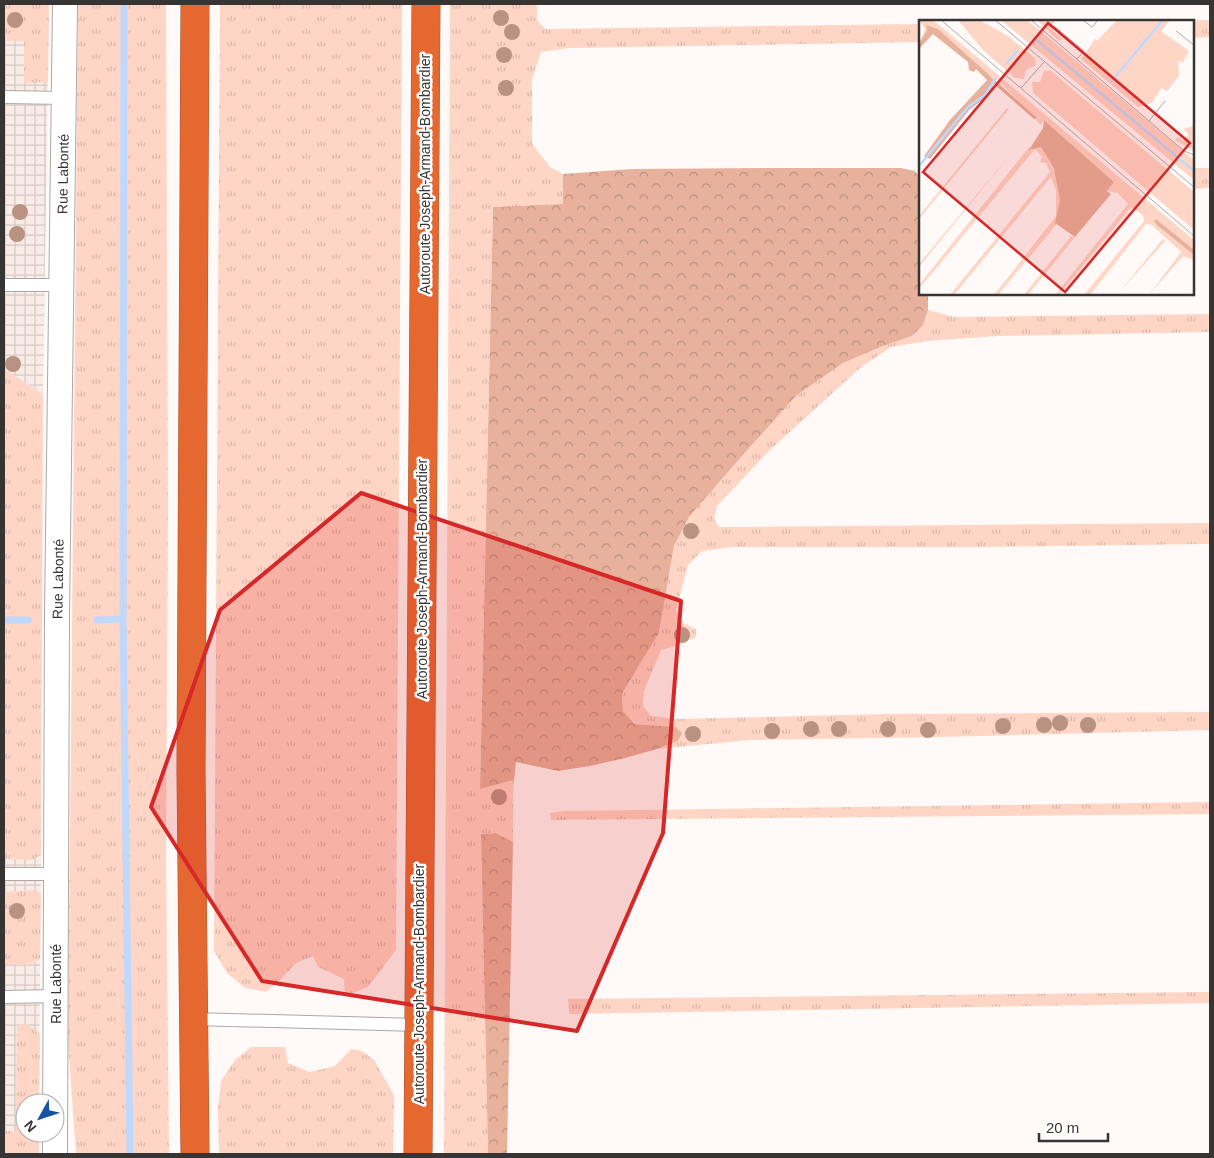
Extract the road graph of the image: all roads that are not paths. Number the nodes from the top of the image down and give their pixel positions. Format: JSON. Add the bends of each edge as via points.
{"nodes":[{"id":1,"x":65,"y":4,"type":"edge"},
{"id":2,"x":195,"y":4,"type":"edge"},
{"id":3,"x":426,"y":4,"type":"edge"},
{"id":4,"x":4,"y":97,"type":"edge"},
{"id":5,"x":64,"y":98,"type":"junction"},
{"id":6,"x":4,"y":285,"type":"edge"},
{"id":7,"x":62,"y":285,"type":"junction"},
{"id":8,"x":4,"y":874,"type":"edge"},
{"id":9,"x":57,"y":874,"type":"junction"},
{"id":10,"x":56,"y":996,"type":"junction"},
{"id":11,"x":4,"y":997,"type":"edge"},
{"id":12,"x":193,"y":1019,"type":"junction"},
{"id":13,"x":419,"y":1026,"type":"junction"},
{"id":14,"x":55,"y":1154,"type":"edge"},
{"id":15,"x":195,"y":1154,"type":"edge"},
{"id":16,"x":418,"y":1154,"type":"edge"}],
"edges":[{"from":1,"to":5,"type":"street","name":"Rue Labonté"},
{"from":2,"to":12,"type":"highway"},
{"from":3,"to":13,"type":"highway","name":"Autoroute Joseph-Armand-Bombardier"},
{"from":4,"to":5,"type":"lane"},
{"from":5,"to":7,"type":"street","name":"Rue Labonté"},
{"from":6,"to":7,"type":"lane"},
{"from":7,"to":9,"type":"street","name":"Rue Labonté"},
{"from":8,"to":9,"type":"lane"},
{"from":9,"to":10,"type":"street","name":"Rue Labonté"},
{"from":10,"to":11,"type":"lane"},
{"from":10,"to":14,"type":"street","name":"Rue Labonté"},
{"from":12,"to":13,"type":"lane"},
{"from":12,"to":15,"type":"highway"},
{"from":13,"to":16,"type":"highway","name":"Autoroute Joseph-Armand-Bombardier"}]}
